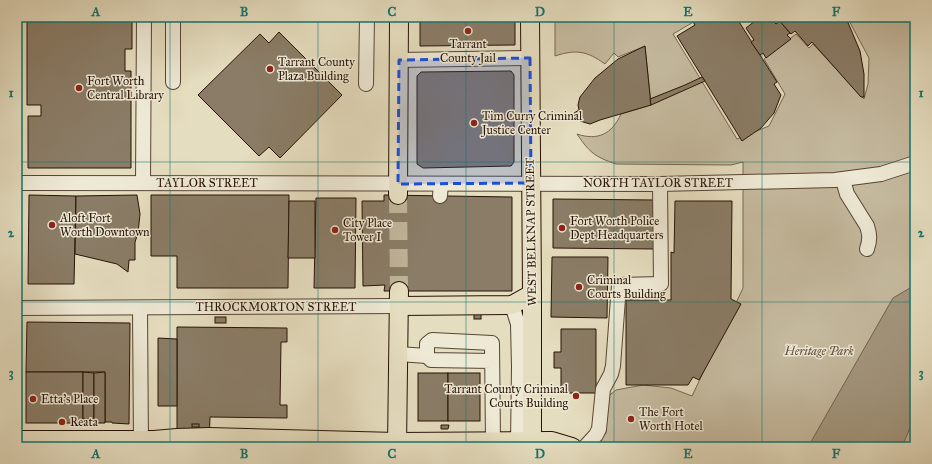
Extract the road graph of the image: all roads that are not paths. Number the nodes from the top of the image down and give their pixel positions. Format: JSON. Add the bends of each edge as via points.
{"nodes":[{"id":1,"x":144,"y":17,"type":"edge"},
{"id":2,"x":173,"y":17,"type":"edge"},
{"id":3,"x":367,"y":17,"type":"edge"},
{"id":4,"x":399,"y":17,"type":"edge"},
{"id":5,"x":530,"y":17,"type":"edge"},
{"id":6,"x":530,"y":58,"type":"junction"},
{"id":7,"x":399,"y":60,"type":"junction"},
{"id":8,"x":173,"y":82,"type":"dead end"},
{"id":9,"x":366,"y":84,"type":"dead end"},
{"id":10,"x":915,"y":163,"type":"edge"},
{"id":11,"x":843,"y":180,"type":"junction"},
{"id":12,"x":17,"y":183,"type":"edge"},
{"id":13,"x":143,"y":183,"type":"junction"},
{"id":14,"x":531,"y":183,"type":"junction"},
{"id":15,"x":660,"y":184,"type":"junction"},
{"id":16,"x":398,"y":190,"type":"junction"},
{"id":17,"x":868,"y":249,"type":"dead end"},
{"id":18,"x":532,"y":294,"type":"junction"},
{"id":19,"x":399,"y":298,"type":"junction"},
{"id":20,"x":512,"y":305,"type":"junction"},
{"id":21,"x":17,"y":308,"type":"edge"},
{"id":22,"x":140,"y":308,"type":"junction"},
{"id":23,"x":398,"y":354,"type":"junction"},
{"id":24,"x":427,"y":356,"type":"junction"},
{"id":25,"x":492,"y":361,"type":"junction"},
{"id":26,"x":17,"y":440,"type":"edge"},
{"id":27,"x":493,"y":442,"type":"junction"},
{"id":28,"x":265,"y":443,"type":"edge"},
{"id":29,"x":527,"y":443,"type":"edge"},
{"id":30,"x":141,"y":444,"type":"edge"},
{"id":31,"x":329,"y":444,"type":"edge"},
{"id":32,"x":397,"y":445,"type":"edge"},
{"id":33,"x":572,"y":447,"type":"edge"},
{"id":34,"x":585,"y":447,"type":"edge"}],
"edges":[{"from":1,"to":13,"type":"street"},
{"from":2,"to":8,"type":"street"},
{"from":3,"to":9,"type":"street"},
{"from":4,"to":7,"type":"main road"},
{"from":5,"to":6,"type":"main road","name":"WEST BELKNAP STREET"},
{"from":6,"to":7,"type":"street"},
{"from":6,"to":14,"type":"main road","name":"WEST BELKNAP STREET"},
{"from":7,"to":16,"type":"main road"},
{"from":10,"to":11,"type":"street","name":"NORTH TAYLOR STREET","via":[[881,174]]},
{"from":11,"to":15,"type":"street","name":"NORTH TAYLOR STREET"},
{"from":11,"to":17,"type":"street","via":[[847,194],[867,226],[870,237]]},
{"from":12,"to":13,"type":"street","name":"TAYLOR STREET"},
{"from":13,"to":16,"type":"street","name":"TAYLOR STREET","via":[[188,189]]},
{"from":14,"to":15,"type":"street","name":"NORTH TAYLOR STREET"},
{"from":14,"to":16,"type":"street","name":"NORTH TAYLOR STREET","via":[[440,190]]},
{"from":14,"to":18,"type":"main road","name":"WEST BELKNAP STREET"},
{"from":15,"to":34,"type":"street","via":[[661,284],[619,285],[613,366],[603,389],[599,429]]},
{"from":18,"to":20,"type":"main road","name":"THROCKMORTON STREET"},
{"from":18,"to":29,"type":"main road","name":"WEST BELKNAP STREET"},
{"from":19,"to":20,"type":"main road","name":"THROCKMORTON STREET"},
{"from":19,"to":22,"type":"street","name":"THROCKMORTON STREET"},
{"from":19,"to":23,"type":"main road"},
{"from":20,"to":29,"type":"street","via":[[518,324],[519,367]]},
{"from":21,"to":22,"type":"street","name":"THROCKMORTON STREET"},
{"from":22,"to":30,"type":"street"},
{"from":23,"to":24,"type":"street"},
{"from":23,"to":32,"type":"main road"},
{"from":24,"to":25,"type":"street","via":[[431,360]]},
{"from":24,"to":25,"type":"street","via":[[427,344],[432,340],[492,343]]},
{"from":25,"to":27,"type":"street"},
{"from":26,"to":30,"type":"main road"},
{"from":27,"to":29,"type":"main road"},
{"from":27,"to":32,"type":"main road"},
{"from":28,"to":30,"type":"main road","via":[[177,438]]},
{"from":28,"to":31,"type":"main road"},
{"from":29,"to":33,"type":"main road","via":[[552,441]]},
{"from":31,"to":32,"type":"main road"}]}
